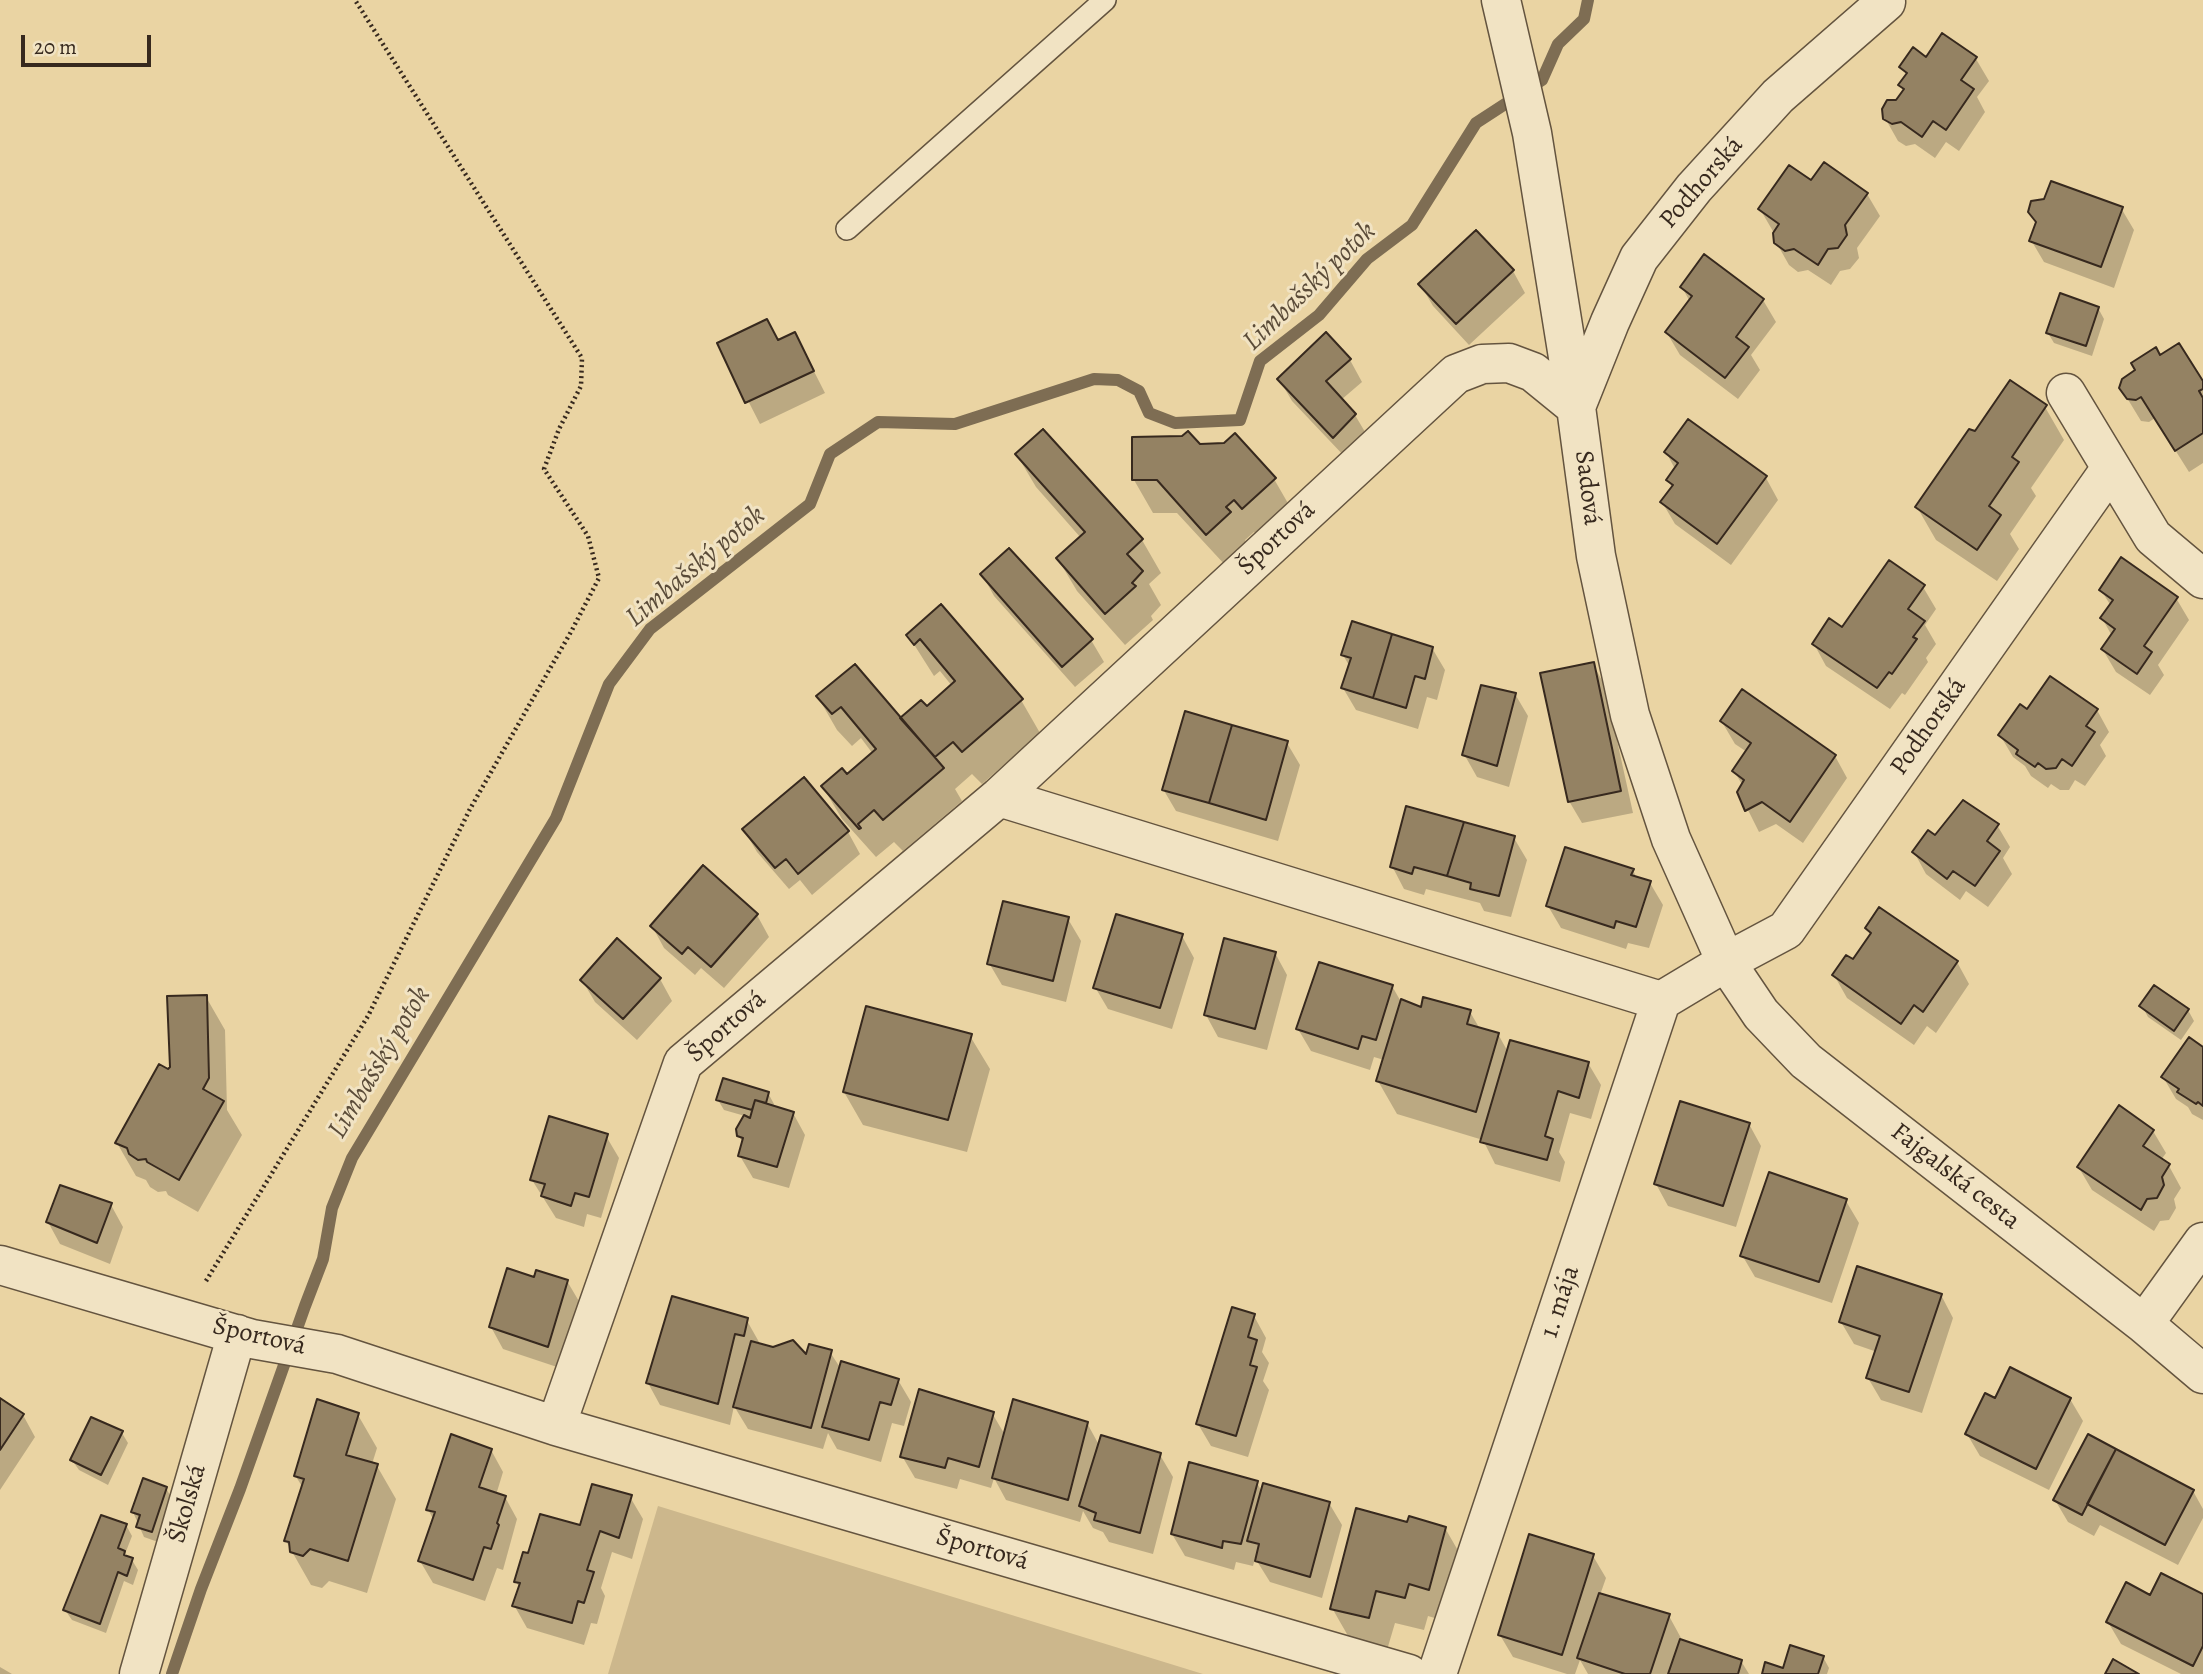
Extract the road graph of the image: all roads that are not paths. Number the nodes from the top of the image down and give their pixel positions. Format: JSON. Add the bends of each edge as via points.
{"nodes":[{"id":1,"x":1105,"y":0,"type":"edge"},
{"id":2,"x":1501,"y":0,"type":"edge"},
{"id":3,"x":1886,"y":2,"type":"dead end"},
{"id":4,"x":846,"y":229,"type":"dead end"},
{"id":5,"x":2066,"y":393,"type":"dead end"},
{"id":6,"x":1576,"y":407,"type":"junction"},
{"id":7,"x":2112,"y":468,"type":"junction"},
{"id":8,"x":2203,"y":579,"type":"edge"},
{"id":9,"x":999,"y":797,"type":"junction"},
{"id":10,"x":1726,"y":962,"type":"junction"},
{"id":11,"x":1661,"y":1001,"type":"junction"},
{"id":12,"x":2203,"y":1241,"type":"edge"},
{"id":13,"x":0,"y":1265,"type":"edge"},
{"id":14,"x":2144,"y":1324,"type":"junction"},
{"id":15,"x":244,"y":1337,"type":"junction"},
{"id":16,"x":2203,"y":1374,"type":"edge"},
{"id":17,"x":556,"y":1426,"type":"junction"},
{"id":18,"x":139,"y":1674,"type":"edge"},
{"id":19,"x":1409,"y":1674,"type":"edge"},
{"id":20,"x":1437,"y":1674,"type":"edge"}],
"edges":[{"from":1,"to":4,"type":"lane"},
{"from":2,"to":6,"type":"street","name":"Sadová","via":[[1532,133]]},
{"from":3,"to":6,"type":"street","name":"Podhorská","via":[[1778,96],[1694,188],[1639,258]]},
{"from":5,"to":7,"type":"street"},
{"from":6,"to":9,"type":"street","name":"Športová","via":[[1534,372],[1509,363],[1482,364],[1456,374]]},
{"from":6,"to":10,"type":"street","name":"Sadová","via":[[1596,556],[1630,715],[1671,839]]},
{"from":7,"to":8,"type":"street","via":[[2153,537]]},
{"from":7,"to":10,"type":"street","name":"Podhorská","via":[[1786,930]]},
{"from":9,"to":11,"type":"street"},
{"from":9,"to":17,"type":"street","name":"Športová","via":[[683,1063]]},
{"from":10,"to":11,"type":"street"},
{"from":10,"to":14,"type":"street","name":"Fajgalská cesta","via":[[1761,1014],[1806,1061]]},
{"from":11,"to":20,"type":"street","name":"1. mája"},
{"from":12,"to":14,"type":"street"},
{"from":13,"to":15,"type":"street","name":"Športová"},
{"from":14,"to":16,"type":"street","name":"Fajgalská cesta"},
{"from":15,"to":17,"type":"street","name":"Športová","via":[[337,1354]]},
{"from":15,"to":18,"type":"street","name":"Školská"},
{"from":17,"to":19,"type":"street","name":"Športová"}]}
